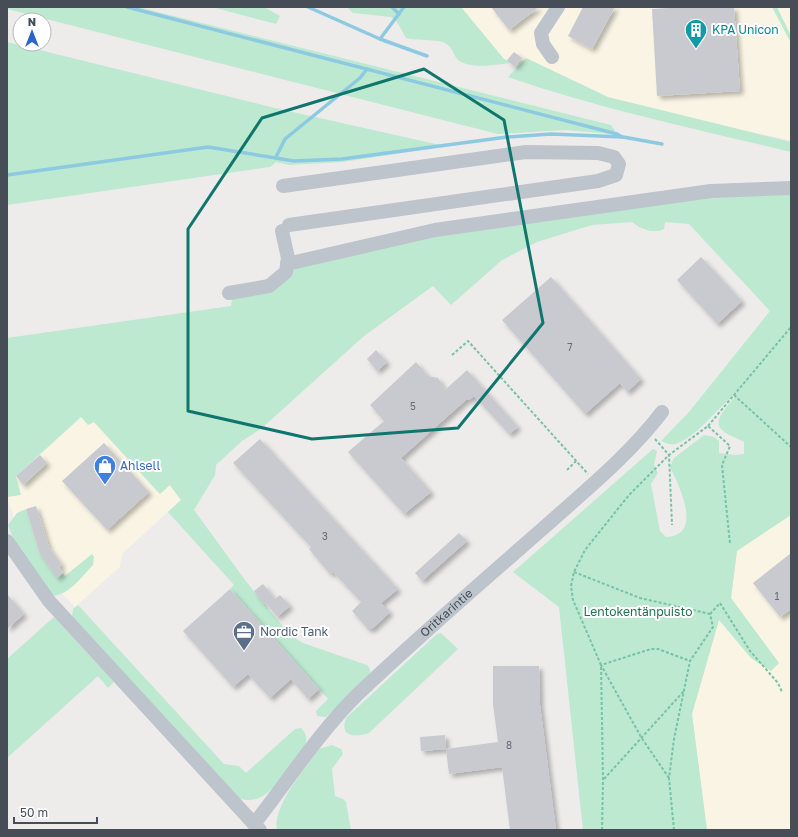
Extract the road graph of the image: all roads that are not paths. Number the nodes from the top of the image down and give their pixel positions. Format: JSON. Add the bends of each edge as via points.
{"nodes":[{"id":1,"x":558,"y":7,"type":"edge"},
{"id":2,"x":552,"y":57,"type":"dead end"},
{"id":3,"x":283,"y":186,"type":"dead end"},
{"id":4,"x":791,"y":188,"type":"edge"},
{"id":5,"x":287,"y":264,"type":"junction"},
{"id":6,"x":229,"y":293,"type":"dead end"},
{"id":7,"x":662,"y":412,"type":"dead end"},
{"id":8,"x":7,"y":542,"type":"edge"},
{"id":9,"x":257,"y":827,"type":"edge"}],
"edges":[{"from":1,"to":2,"type":"street","via":[[541,33],[543,44]]},
{"from":3,"to":5,"type":"street","via":[[526,152],[598,153],[614,157],[619,164],[616,175],[598,181],[286,228]]},
{"from":4,"to":5,"type":"street","via":[[711,191],[435,230]]},
{"from":5,"to":6,"type":"street","via":[[286,272],[268,286]]},
{"from":7,"to":9,"type":"street","name":"Oritkarintie","via":[[648,430],[595,482],[357,696],[326,731]]},
{"from":8,"to":9,"type":"street","via":[[50,601]]}]}
